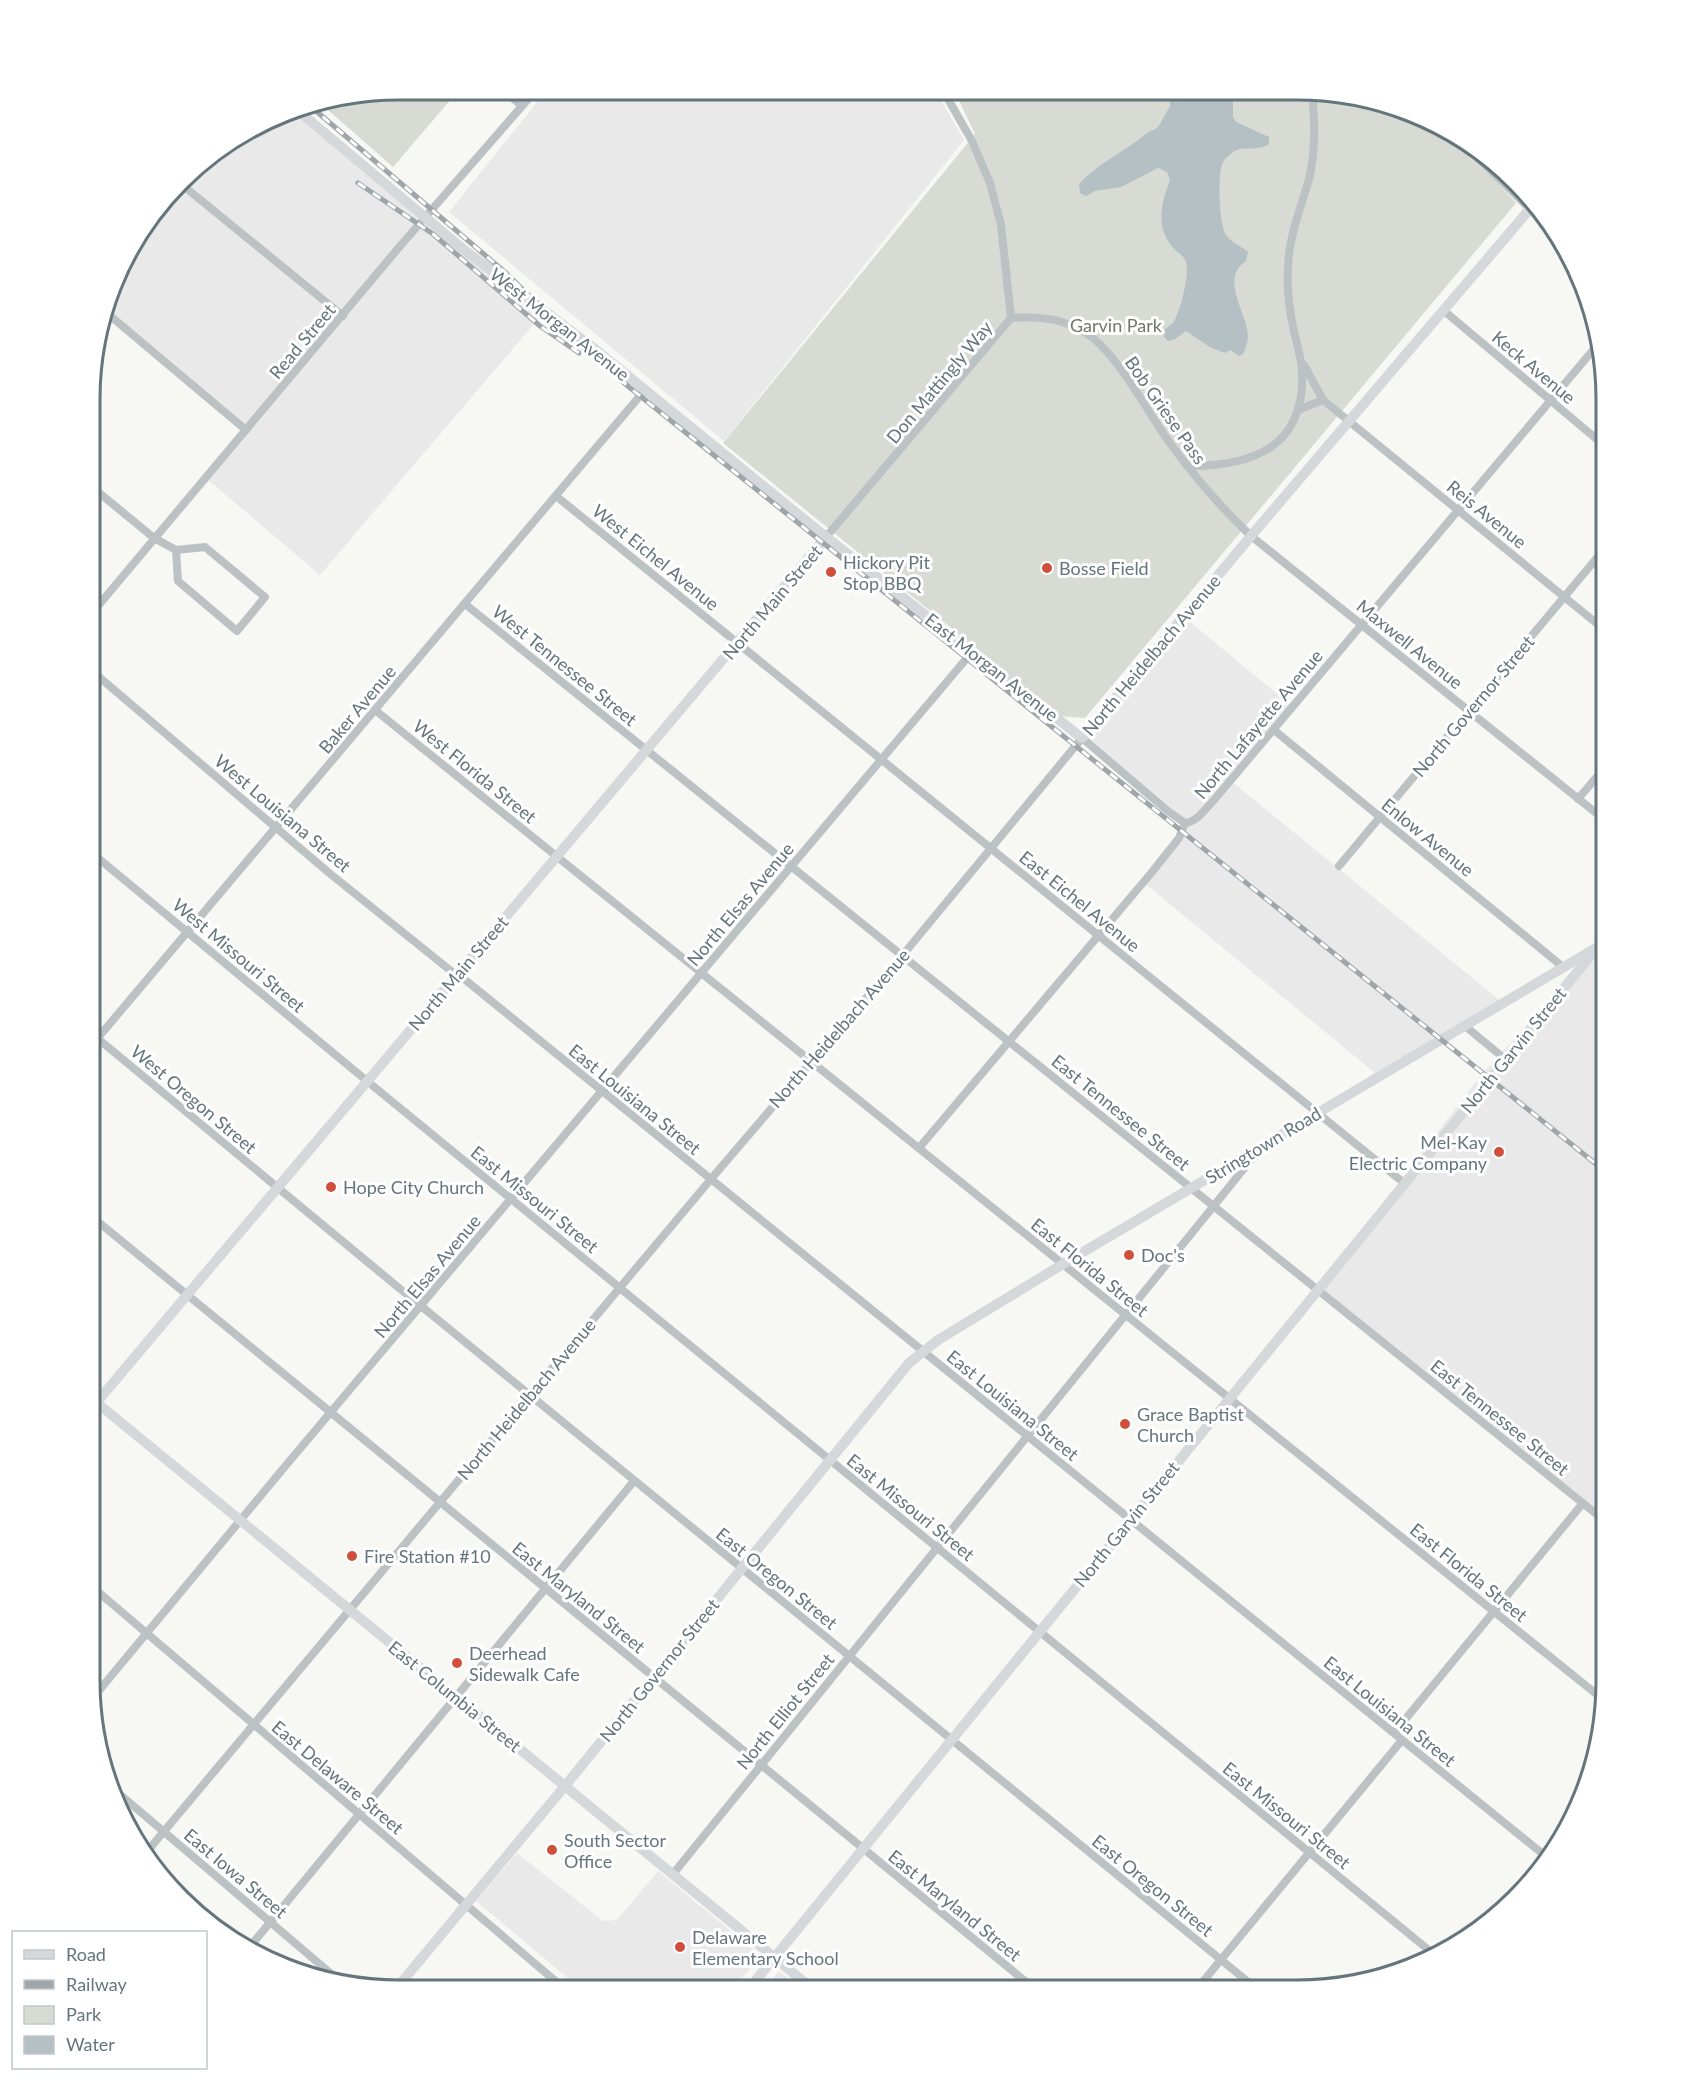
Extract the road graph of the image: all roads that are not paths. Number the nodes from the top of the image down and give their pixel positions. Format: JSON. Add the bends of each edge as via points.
{"nodes":[{"id":1,"x":515,"y":100,"type":"edge"},
{"id":2,"x":527,"y":100,"type":"edge"},
{"id":3,"x":949,"y":100,"type":"edge"},
{"id":4,"x":1313,"y":101,"type":"edge"},
{"id":5,"x":522,"y":106,"type":"junction"},
{"id":6,"x":304,"y":116,"type":"edge"},
{"id":7,"x":187,"y":189,"type":"edge"},
{"id":8,"x":1528,"y":210,"type":"edge"},
{"id":9,"x":425,"y":218,"type":"junction"},
{"id":10,"x":1443,"y":309,"type":"junction"},
{"id":11,"x":343,"y":316,"type":"junction"},
{"id":12,"x":112,"y":318,"type":"edge"},
{"id":13,"x":1011,"y":318,"type":"junction"},
{"id":14,"x":1592,"y":352,"type":"edge"},
{"id":15,"x":1300,"y":355,"type":"junction"},
{"id":16,"x":644,"y":391,"type":"junction"},
{"id":17,"x":1323,"y":400,"type":"junction"},
{"id":18,"x":1550,"y":400,"type":"junction"},
{"id":19,"x":1298,"y":410,"type":"junction"},
{"id":20,"x":1349,"y":420,"type":"junction"},
{"id":21,"x":246,"y":430,"type":"junction"},
{"id":22,"x":1596,"y":439,"type":"edge"},
{"id":23,"x":1187,"y":466,"type":"junction"},
{"id":24,"x":100,"y":494,"type":"edge"},
{"id":25,"x":556,"y":496,"type":"junction"},
{"id":26,"x":1458,"y":510,"type":"junction"},
{"id":27,"x":1251,"y":536,"type":"junction"},
{"id":28,"x":826,"y":537,"type":"junction"},
{"id":29,"x":154,"y":538,"type":"junction"},
{"id":30,"x":176,"y":550,"type":"junction"},
{"id":31,"x":1596,"y":559,"type":"edge"},
{"id":32,"x":1564,"y":597,"type":"junction"},
{"id":33,"x":100,"y":603,"type":"edge"},
{"id":34,"x":465,"y":604,"type":"junction"},
{"id":35,"x":1596,"y":623,"type":"edge"},
{"id":36,"x":1361,"y":625,"type":"junction"},
{"id":37,"x":738,"y":642,"type":"junction"},
{"id":38,"x":972,"y":652,"type":"junction"},
{"id":39,"x":100,"y":678,"type":"edge"},
{"id":40,"x":375,"y":710,"type":"junction"},
{"id":41,"x":1469,"y":711,"type":"junction"},
{"id":42,"x":1274,"y":730,"type":"junction"},
{"id":43,"x":1082,"y":738,"type":"junction"},
{"id":44,"x":646,"y":750,"type":"junction"},
{"id":45,"x":882,"y":760,"type":"junction"},
{"id":46,"x":1596,"y":778,"type":"edge"},
{"id":47,"x":1578,"y":799,"type":"junction"},
{"id":48,"x":1596,"y":813,"type":"edge"},
{"id":49,"x":1380,"y":817,"type":"junction"},
{"id":50,"x":1185,"y":823,"type":"junction"},
{"id":51,"x":276,"y":828,"type":"junction"},
{"id":52,"x":991,"y":848,"type":"junction"},
{"id":53,"x":557,"y":856,"type":"junction"},
{"id":54,"x":100,"y":860,"type":"edge"},
{"id":55,"x":791,"y":866,"type":"junction"},
{"id":56,"x":1339,"y":866,"type":"dead end"},
{"id":57,"x":187,"y":932,"type":"junction"},
{"id":58,"x":1099,"y":935,"type":"junction"},
{"id":59,"x":1596,"y":948,"type":"edge"},
{"id":60,"x":1596,"y":951,"type":"edge"},
{"id":61,"x":902,"y":956,"type":"junction"},
{"id":62,"x":1563,"y":967,"type":"junction"},
{"id":63,"x":702,"y":973,"type":"junction"},
{"id":64,"x":457,"y":975,"type":"junction"},
{"id":65,"x":1465,"y":1026,"type":"junction"},
{"id":66,"x":100,"y":1029,"type":"edge"},
{"id":67,"x":100,"y":1041,"type":"edge"},
{"id":68,"x":1009,"y":1041,"type":"junction"},
{"id":69,"x":1505,"y":1059,"type":"junction"},
{"id":70,"x":811,"y":1061,"type":"junction"},
{"id":71,"x":367,"y":1081,"type":"junction"},
{"id":72,"x":602,"y":1091,"type":"junction"},
{"id":73,"x":1318,"y":1113,"type":"junction"},
{"id":74,"x":1261,"y":1147,"type":"junction"},
{"id":75,"x":919,"y":1148,"type":"junction"},
{"id":76,"x":711,"y":1179,"type":"junction"},
{"id":77,"x":1404,"y":1183,"type":"junction"},
{"id":78,"x":277,"y":1188,"type":"junction"},
{"id":79,"x":1192,"y":1188,"type":"junction"},
{"id":80,"x":511,"y":1199,"type":"junction"},
{"id":81,"x":1214,"y":1206,"type":"junction"},
{"id":82,"x":100,"y":1224,"type":"edge"},
{"id":83,"x":1063,"y":1264,"type":"junction"},
{"id":84,"x":619,"y":1288,"type":"junction"},
{"id":85,"x":1317,"y":1289,"type":"junction"},
{"id":86,"x":187,"y":1296,"type":"junction"},
{"id":87,"x":421,"y":1306,"type":"junction"},
{"id":88,"x":1126,"y":1315,"type":"junction"},
{"id":89,"x":923,"y":1351,"type":"junction"},
{"id":90,"x":100,"y":1394,"type":"edge"},
{"id":91,"x":530,"y":1395,"type":"junction"},
{"id":92,"x":1229,"y":1398,"type":"junction"},
{"id":93,"x":100,"y":1409,"type":"edge"},
{"id":94,"x":331,"y":1413,"type":"junction"},
{"id":95,"x":1028,"y":1436,"type":"junction"},
{"id":96,"x":830,"y":1460,"type":"junction"},
{"id":97,"x":634,"y":1481,"type":"junction"},
{"id":98,"x":439,"y":1502,"type":"junction"},
{"id":99,"x":1583,"y":1503,"type":"junction"},
{"id":100,"x":1596,"y":1514,"type":"edge"},
{"id":101,"x":1130,"y":1519,"type":"junction"},
{"id":102,"x":241,"y":1520,"type":"junction"},
{"id":103,"x":937,"y":1547,"type":"junction"},
{"id":104,"x":742,"y":1568,"type":"junction"},
{"id":105,"x":544,"y":1588,"type":"junction"},
{"id":106,"x":100,"y":1593,"type":"edge"},
{"id":107,"x":348,"y":1610,"type":"junction"},
{"id":108,"x":1494,"y":1611,"type":"junction"},
{"id":109,"x":1040,"y":1631,"type":"junction"},
{"id":110,"x":147,"y":1633,"type":"junction"},
{"id":111,"x":849,"y":1656,"type":"junction"},
{"id":112,"x":654,"y":1677,"type":"junction"},
{"id":113,"x":100,"y":1689,"type":"edge"},
{"id":114,"x":1595,"y":1693,"type":"edge"},
{"id":115,"x":456,"y":1697,"type":"junction"},
{"id":116,"x":253,"y":1724,"type":"junction"},
{"id":117,"x":1394,"y":1733,"type":"junction"},
{"id":118,"x":951,"y":1740,"type":"junction"},
{"id":119,"x":1402,"y":1740,"type":"junction"},
{"id":120,"x":761,"y":1765,"type":"junction"},
{"id":121,"x":565,"y":1786,"type":"junction"},
{"id":122,"x":123,"y":1797,"type":"edge"},
{"id":123,"x":360,"y":1814,"type":"junction"},
{"id":124,"x":164,"y":1832,"type":"junction"},
{"id":125,"x":151,"y":1847,"type":"edge"},
{"id":126,"x":863,"y":1849,"type":"junction"},
{"id":127,"x":1309,"y":1852,"type":"junction"},
{"id":128,"x":1542,"y":1853,"type":"edge"},
{"id":129,"x":673,"y":1874,"type":"junction"},
{"id":130,"x":466,"y":1904,"type":"junction"},
{"id":131,"x":270,"y":1921,"type":"junction"},
{"id":132,"x":253,"y":1942,"type":"edge"},
{"id":133,"x":1429,"y":1950,"type":"edge"},
{"id":134,"x":774,"y":1958,"type":"junction"},
{"id":135,"x":1221,"y":1960,"type":"junction"},
{"id":136,"x":329,"y":1972,"type":"edge"},
{"id":137,"x":402,"y":1981,"type":"edge"},
{"id":138,"x":556,"y":1981,"type":"edge"},
{"id":139,"x":755,"y":1981,"type":"edge"},
{"id":140,"x":803,"y":1981,"type":"edge"},
{"id":141,"x":1025,"y":1981,"type":"edge"},
{"id":142,"x":1204,"y":1981,"type":"edge"},
{"id":143,"x":1247,"y":1981,"type":"edge"}],
"edges":[{"from":1,"to":5,"type":"street"},
{"from":2,"to":5,"type":"street","name":"Read Street"},
{"from":3,"to":13,"type":"street","name":"Don Mattingly Way","via":[[990,183],[1001,225]]},
{"from":4,"to":15,"type":"street","via":[[1313,157],[1291,237],[1287,275],[1288,303]]},
{"from":5,"to":9,"type":"street","name":"Read Street"},
{"from":6,"to":9,"type":"main road","name":"West Morgan Avenue"},
{"from":7,"to":11,"type":"street"},
{"from":8,"to":10,"type":"main road","name":"North Heidelbach Avenue"},
{"from":9,"to":11,"type":"street","name":"Read Street"},
{"from":9,"to":16,"type":"main road","name":"West Morgan Avenue"},
{"from":10,"to":18,"type":"street","name":"Keck Avenue"},
{"from":10,"to":20,"type":"main road","name":"North Heidelbach Avenue"},
{"from":11,"to":21,"type":"street","name":"Read Street"},
{"from":12,"to":21,"type":"street"},
{"from":13,"to":23,"type":"street","name":"Bob Griese Pass","via":[[1062,321],[1095,341]]},
{"from":13,"to":28,"type":"street","name":"Don Mattingly Way"},
{"from":14,"to":18,"type":"street","name":"North Lafayette Avenue"},
{"from":15,"to":17,"type":"street"},
{"from":15,"to":19,"type":"street"},
{"from":16,"to":25,"type":"street","name":"Baker Avenue"},
{"from":16,"to":28,"type":"main road","name":"West Morgan Avenue"},
{"from":17,"to":19,"type":"street"},
{"from":17,"to":20,"type":"street","name":"Reis Avenue"},
{"from":18,"to":22,"type":"street","name":"Keck Avenue"},
{"from":18,"to":26,"type":"street","name":"North Lafayette Avenue"},
{"from":19,"to":23,"type":"street","via":[[1286,435],[1257,455]]},
{"from":20,"to":26,"type":"street","name":"Reis Avenue"},
{"from":20,"to":27,"type":"main road","name":"North Heidelbach Avenue"},
{"from":21,"to":29,"type":"street","name":"Read Street"},
{"from":23,"to":27,"type":"street","name":"Bob Griese Pass","via":[[1213,500]]},
{"from":24,"to":29,"type":"street"},
{"from":25,"to":34,"type":"street","name":"Baker Avenue"},
{"from":25,"to":37,"type":"street","name":"West Eichel Avenue"},
{"from":26,"to":32,"type":"street","name":"Reis Avenue"},
{"from":26,"to":36,"type":"street","name":"North Lafayette Avenue"},
{"from":27,"to":36,"type":"street","name":"Maxwell Avenue"},
{"from":27,"to":43,"type":"main road","name":"North Heidelbach Avenue"},
{"from":28,"to":37,"type":"main road","name":"North Main Street"},
{"from":28,"to":38,"type":"main road","name":"East Morgan Avenue"},
{"from":29,"to":30,"type":"street"},
{"from":29,"to":33,"type":"street","name":"Read Street"},
{"from":30,"to":30,"type":"street","via":[[178,581],[237,631],[265,597],[205,547]]},
{"from":31,"to":32,"type":"street","name":"North Governor Street"},
{"from":32,"to":35,"type":"street","name":"Reis Avenue"},
{"from":32,"to":41,"type":"street","name":"North Governor Street"},
{"from":34,"to":40,"type":"street","name":"Baker Avenue"},
{"from":34,"to":44,"type":"street","name":"West Tennessee Street"},
{"from":36,"to":41,"type":"street","name":"Maxwell Avenue"},
{"from":36,"to":42,"type":"street","name":"North Lafayette Avenue"},
{"from":37,"to":44,"type":"main road","name":"North Main Street"},
{"from":37,"to":45,"type":"street","name":"East Eichel Avenue"},
{"from":38,"to":43,"type":"main road","name":"East Morgan Avenue"},
{"from":38,"to":45,"type":"street","name":"North Elsas Avenue"},
{"from":39,"to":51,"type":"street","name":"West Louisiana Street"},
{"from":40,"to":51,"type":"street","name":"Baker Avenue"},
{"from":40,"to":53,"type":"street","name":"West Florida Street"},
{"from":41,"to":47,"type":"street","name":"Maxwell Avenue"},
{"from":41,"to":49,"type":"street","name":"North Governor Street"},
{"from":42,"to":49,"type":"street","name":"Enlow Avenue"},
{"from":42,"to":50,"type":"street","name":"North Lafayette Avenue","via":[[1197,819]]},
{"from":43,"to":50,"type":"street","name":"East Morgan Avenue"},
{"from":43,"to":52,"type":"street","name":"North Heidelbach Avenue"},
{"from":44,"to":53,"type":"main road","name":"North Main Street"},
{"from":44,"to":55,"type":"street","name":"East Tennessee Street"},
{"from":45,"to":52,"type":"street","name":"East Eichel Avenue"},
{"from":45,"to":55,"type":"street","name":"North Elsas Avenue"},
{"from":46,"to":47,"type":"street"},
{"from":47,"to":48,"type":"street","name":"Maxwell Avenue"},
{"from":49,"to":56,"type":"street","name":"North Governor Street"},
{"from":49,"to":62,"type":"street","name":"Enlow Avenue"},
{"from":50,"to":58,"type":"street","name":"North Lafayette Avenue","via":[[1179,838]]},
{"from":51,"to":57,"type":"street","name":"Baker Avenue"},
{"from":51,"to":64,"type":"street","name":"West Louisiana Street"},
{"from":52,"to":58,"type":"street","name":"East Eichel Avenue"},
{"from":52,"to":61,"type":"street","name":"North Heidelbach Avenue"},
{"from":53,"to":63,"type":"street","name":"East Florida Street"},
{"from":53,"to":64,"type":"main road","name":"North Main Street"},
{"from":54,"to":57,"type":"street","name":"West Missouri Street"},
{"from":55,"to":61,"type":"street","name":"East Tennessee Street"},
{"from":55,"to":63,"type":"street","name":"North Elsas Avenue"},
{"from":57,"to":66,"type":"street","name":"Baker Avenue"},
{"from":57,"to":71,"type":"street","name":"West Missouri Street"},
{"from":58,"to":68,"type":"street","name":"North Lafayette Avenue"},
{"from":58,"to":73,"type":"street","name":"East Eichel Avenue"},
{"from":59,"to":62,"type":"main road","name":"Stringtown Road"},
{"from":60,"to":69,"type":"main road","name":"North Garvin Street"},
{"from":61,"to":68,"type":"street","name":"East Tennessee Street"},
{"from":61,"to":70,"type":"street","name":"North Heidelbach Avenue"},
{"from":62,"to":65,"type":"main road","name":"Stringtown Road"},
{"from":63,"to":70,"type":"street","name":"East Florida Street"},
{"from":63,"to":72,"type":"street","name":"North Elsas Avenue"},
{"from":64,"to":71,"type":"main road","name":"North Main Street"},
{"from":64,"to":72,"type":"street","name":"East Louisiana Street"},
{"from":65,"to":69,"type":"street"},
{"from":65,"to":73,"type":"main road","name":"Stringtown Road"},
{"from":67,"to":78,"type":"street","name":"West Oregon Street"},
{"from":68,"to":75,"type":"street","name":"North Lafayette Avenue"},
{"from":68,"to":79,"type":"street","name":"East Tennessee Street"},
{"from":69,"to":77,"type":"main road","name":"North Garvin Street"},
{"from":70,"to":75,"type":"street","name":"East Florida Street"},
{"from":70,"to":76,"type":"street","name":"North Heidelbach Avenue"},
{"from":71,"to":78,"type":"main road","name":"North Main Street"},
{"from":71,"to":80,"type":"street","name":"East Missouri Street"},
{"from":72,"to":76,"type":"street","name":"East Louisiana Street"},
{"from":72,"to":80,"type":"street","name":"North Elsas Avenue"},
{"from":73,"to":74,"type":"main road","name":"Stringtown Road"},
{"from":73,"to":77,"type":"street","name":"East Eichel Avenue"},
{"from":74,"to":79,"type":"main road","name":"Stringtown Road"},
{"from":74,"to":81,"type":"street","name":"North Elliot Street"},
{"from":75,"to":83,"type":"street","name":"East Florida Street"},
{"from":76,"to":84,"type":"street","name":"North Heidelbach Avenue"},
{"from":76,"to":89,"type":"street","name":"East Louisiana Street"},
{"from":77,"to":85,"type":"main road","name":"North Garvin Street"},
{"from":78,"to":86,"type":"main road","name":"North Main Street"},
{"from":78,"to":87,"type":"street","name":"East Oregon Street"},
{"from":79,"to":81,"type":"street","name":"East Tennessee Street"},
{"from":79,"to":83,"type":"main road","name":"Stringtown Road"},
{"from":80,"to":84,"type":"street","name":"East Missouri Street"},
{"from":80,"to":87,"type":"street","name":"North Elsas Avenue"},
{"from":81,"to":85,"type":"street","name":"East Tennessee Street"},
{"from":81,"to":88,"type":"street","name":"North Elliot Street"},
{"from":82,"to":86,"type":"street","name":"East Maryland Street"},
{"from":83,"to":88,"type":"street","name":"East Florida Street"},
{"from":83,"to":89,"type":"main road","name":"Stringtown Road"},
{"from":84,"to":91,"type":"street","name":"North Heidelbach Avenue"},
{"from":84,"to":96,"type":"street","name":"East Missouri Street"},
{"from":85,"to":92,"type":"main road","name":"North Garvin Street"},
{"from":85,"to":99,"type":"street","name":"East Tennessee Street"},
{"from":86,"to":90,"type":"main road","name":"North Main Street"},
{"from":86,"to":94,"type":"street","name":"East Maryland Street"},
{"from":87,"to":91,"type":"street","name":"East Oregon Street"},
{"from":87,"to":94,"type":"street","name":"North Elsas Avenue"},
{"from":88,"to":92,"type":"street","name":"East Florida Street"},
{"from":88,"to":95,"type":"street","name":"North Elliot Street"},
{"from":89,"to":95,"type":"street","name":"East Louisiana Street"},
{"from":89,"to":96,"type":"main road","name":"North Governor Street","via":[[902,1370]]},
{"from":91,"to":97,"type":"street","name":"East Oregon Street"},
{"from":91,"to":98,"type":"street","name":"North Heidelbach Avenue"},
{"from":92,"to":101,"type":"main road","name":"North Garvin Street"},
{"from":92,"to":108,"type":"street","name":"East Florida Street"},
{"from":93,"to":102,"type":"main road","name":"East Columbia Street"},
{"from":94,"to":98,"type":"street","name":"East Maryland Street"},
{"from":94,"to":102,"type":"street","name":"North Elsas Avenue"},
{"from":95,"to":101,"type":"street","name":"East Louisiana Street"},
{"from":95,"to":103,"type":"street","name":"North Elliot Street"},
{"from":96,"to":103,"type":"street","name":"East Missouri Street"},
{"from":96,"to":104,"type":"main road","name":"North Governor Street"},
{"from":97,"to":104,"type":"street","name":"East Oregon Street"},
{"from":97,"to":105,"type":"street"},
{"from":98,"to":105,"type":"street","name":"East Maryland Street"},
{"from":98,"to":107,"type":"street","name":"North Heidelbach Avenue"},
{"from":99,"to":100,"type":"street","name":"East Tennessee Street"},
{"from":99,"to":108,"type":"street"},
{"from":101,"to":109,"type":"main road","name":"North Garvin Street"},
{"from":101,"to":117,"type":"street","name":"East Louisiana Street"},
{"from":102,"to":107,"type":"main road","name":"East Columbia Street"},
{"from":102,"to":110,"type":"street","name":"North Elsas Avenue"},
{"from":103,"to":109,"type":"street","name":"East Missouri Street"},
{"from":103,"to":111,"type":"street","name":"North Elliot Street"},
{"from":104,"to":111,"type":"street","name":"East Oregon Street"},
{"from":104,"to":112,"type":"main road","name":"North Governor Street"},
{"from":105,"to":112,"type":"street","name":"East Maryland Street"},
{"from":105,"to":115,"type":"street"},
{"from":106,"to":110,"type":"street","name":"East Delaware Street"},
{"from":107,"to":115,"type":"main road","name":"East Columbia Street"},
{"from":107,"to":116,"type":"street","name":"North Heidelbach Avenue"},
{"from":108,"to":114,"type":"street","name":"East Florida Street"},
{"from":108,"to":117,"type":"street"},
{"from":109,"to":118,"type":"main road","name":"North Garvin Street"},
{"from":109,"to":127,"type":"street","name":"East Missouri Street"},
{"from":110,"to":113,"type":"street","name":"North Elsas Avenue"},
{"from":110,"to":116,"type":"street","name":"East Delaware Street"},
{"from":111,"to":118,"type":"street","name":"East Oregon Street"},
{"from":111,"to":120,"type":"street","name":"North Elliot Street"},
{"from":112,"to":120,"type":"street","name":"East Maryland Street"},
{"from":112,"to":121,"type":"main road","name":"North Governor Street"},
{"from":115,"to":121,"type":"main road","name":"East Columbia Street"},
{"from":115,"to":123,"type":"street"},
{"from":116,"to":123,"type":"street","name":"East Delaware Street"},
{"from":116,"to":124,"type":"street","name":"North Heidelbach Avenue"},
{"from":117,"to":119,"type":"street","name":"East Louisiana Street"},
{"from":118,"to":126,"type":"main road","name":"North Garvin Street"},
{"from":118,"to":135,"type":"street","name":"East Oregon Street"},
{"from":119,"to":127,"type":"street"},
{"from":119,"to":128,"type":"street","name":"East Louisiana Street"},
{"from":120,"to":126,"type":"street","name":"East Maryland Street"},
{"from":120,"to":129,"type":"street","name":"North Elliot Street"},
{"from":121,"to":129,"type":"main road","name":"East Columbia Street"},
{"from":121,"to":130,"type":"main road","name":"North Governor Street"},
{"from":122,"to":124,"type":"street","name":"East Iowa Street"},
{"from":123,"to":130,"type":"street","name":"East Delaware Street"},
{"from":123,"to":131,"type":"street"},
{"from":124,"to":125,"type":"street","name":"North Heidelbach Avenue"},
{"from":124,"to":131,"type":"street","name":"East Iowa Street"},
{"from":126,"to":134,"type":"main road","name":"North Garvin Street"},
{"from":126,"to":141,"type":"street","name":"East Maryland Street"},
{"from":127,"to":133,"type":"street","name":"East Missouri Street"},
{"from":127,"to":135,"type":"street"},
{"from":129,"to":134,"type":"main road","name":"East Columbia Street"},
{"from":130,"to":137,"type":"main road","name":"North Governor Street"},
{"from":130,"to":138,"type":"street","name":"East Delaware Street"},
{"from":131,"to":132,"type":"street"},
{"from":131,"to":136,"type":"street","name":"East Iowa Street"},
{"from":134,"to":139,"type":"main road","name":"North Garvin Street"},
{"from":134,"to":140,"type":"main road","name":"East Columbia Street"},
{"from":135,"to":142,"type":"street"},
{"from":135,"to":143,"type":"street","name":"East Oregon Street"}]}
